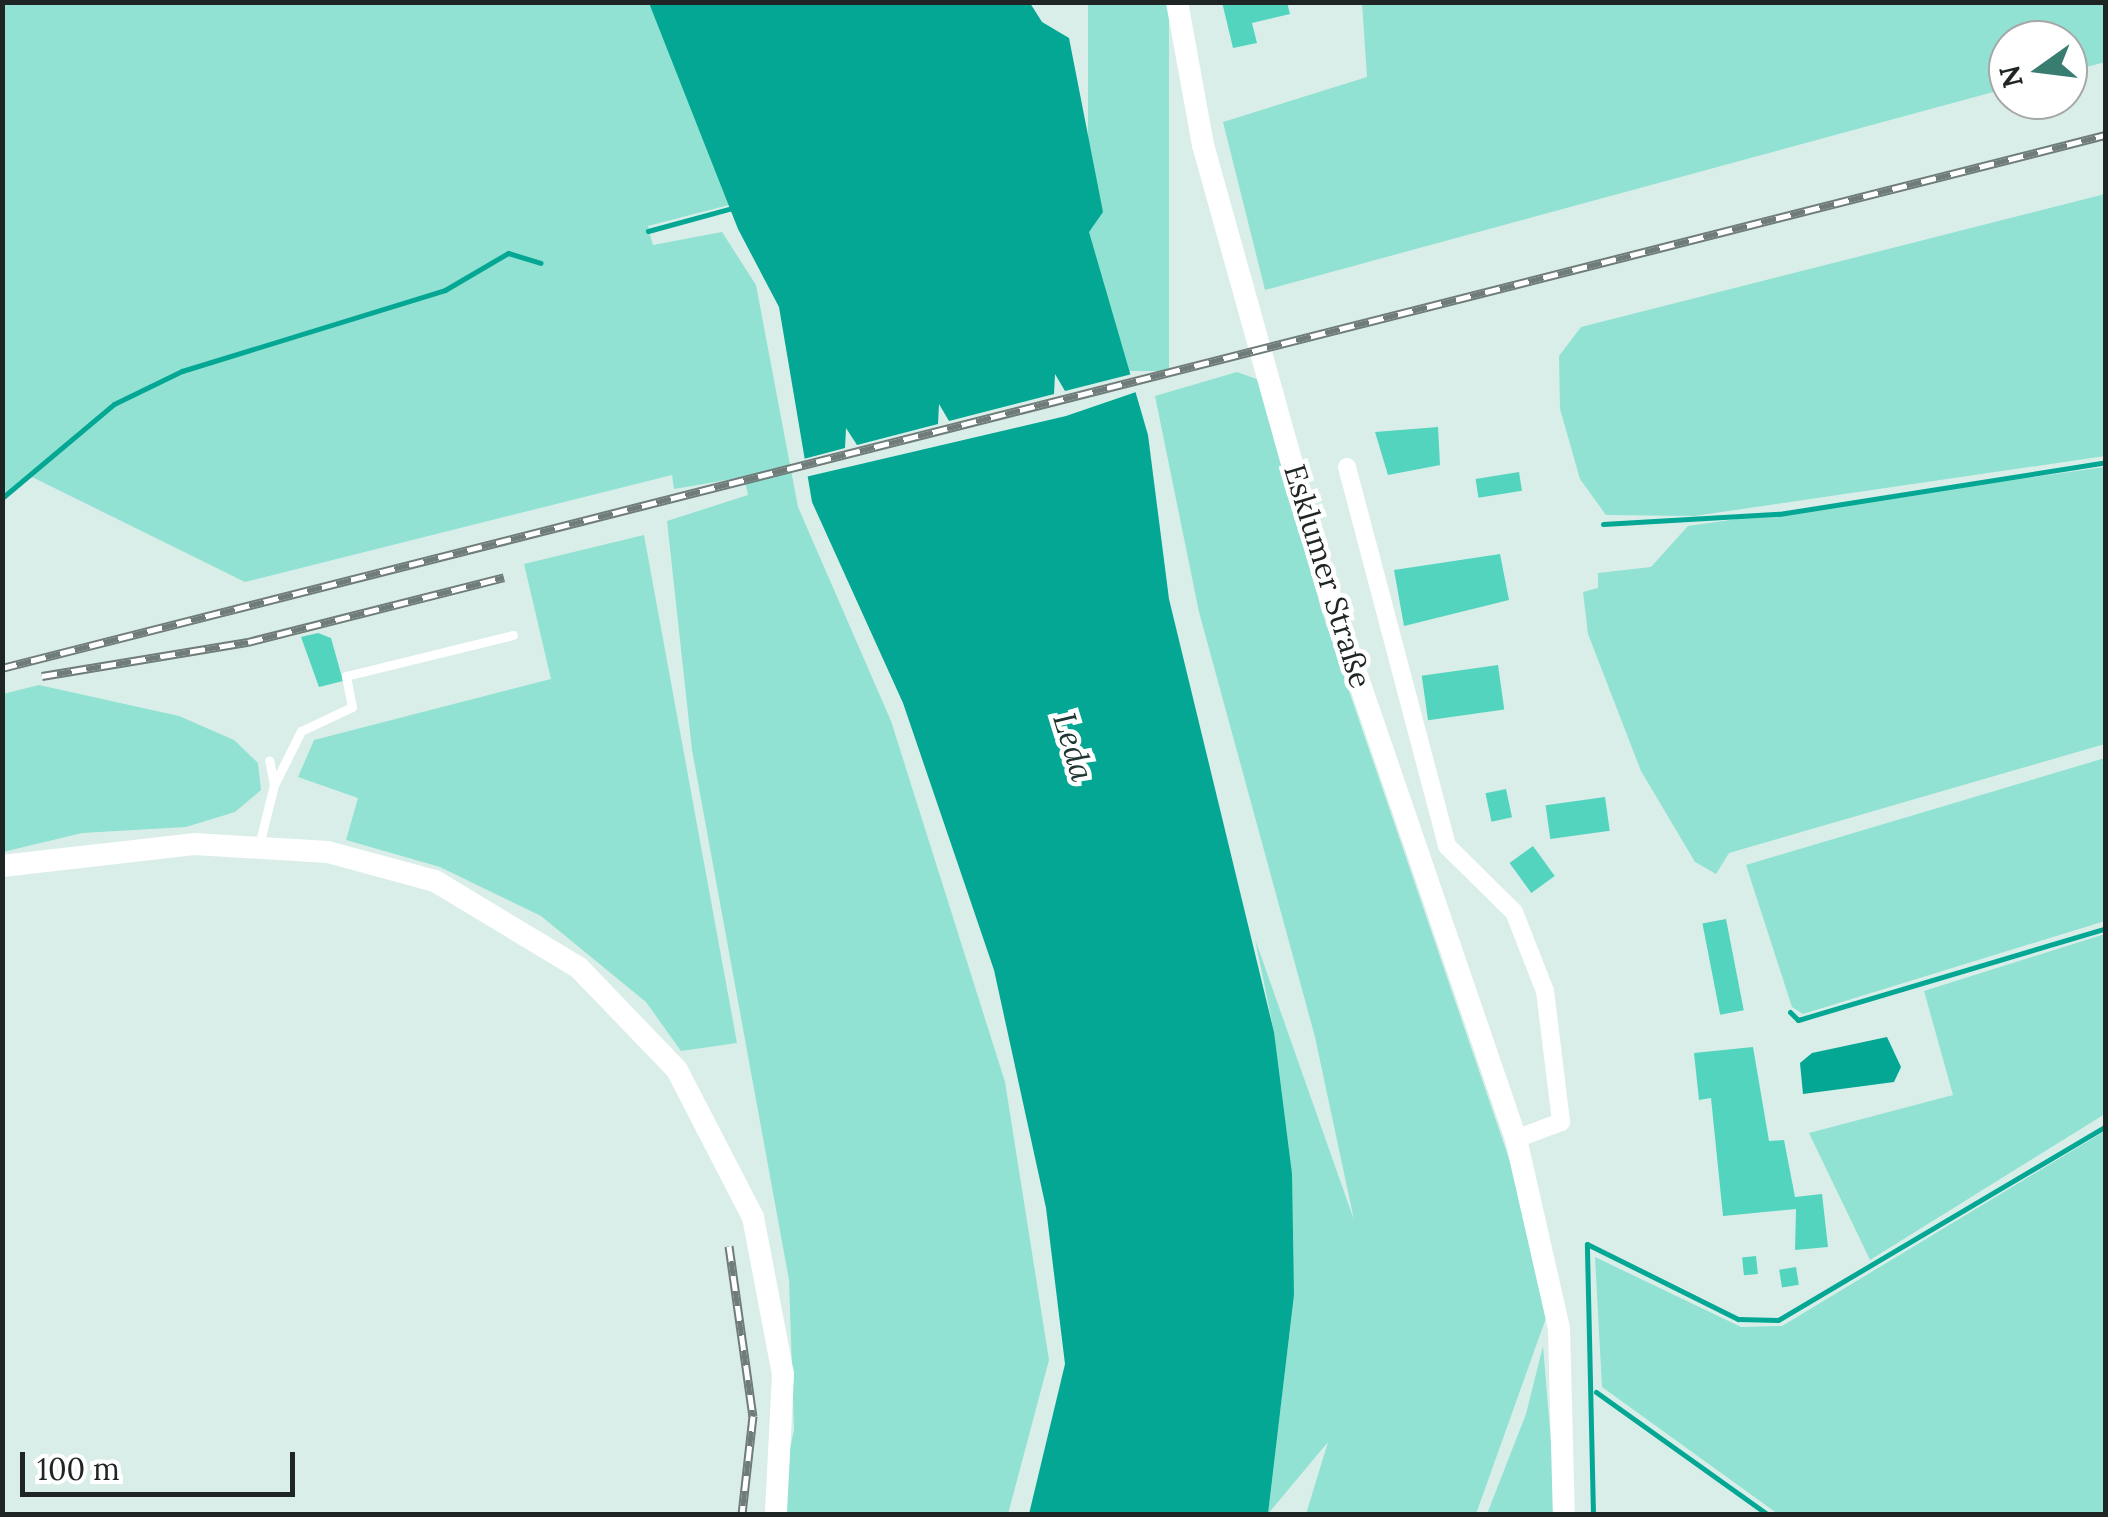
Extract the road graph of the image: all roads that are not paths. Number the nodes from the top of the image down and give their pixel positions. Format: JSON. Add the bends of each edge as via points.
{"nodes":[{"id":1,"x":1178,"y":2,"type":"edge"},
{"id":2,"x":1347,"y":467,"type":"dead end"},
{"id":3,"x":513,"y":635,"type":"dead end"},
{"id":4,"x":269,"y":760,"type":"dead end"},
{"id":5,"x":274,"y":785,"type":"junction"},
{"id":6,"x":260,"y":846,"type":"junction"},
{"id":7,"x":2,"y":866,"type":"edge"},
{"id":8,"x":1516,"y":1138,"type":"junction"},
{"id":9,"x":776,"y":1514,"type":"edge"},
{"id":10,"x":1564,"y":1514,"type":"edge"}],
"edges":[{"from":1,"to":8,"type":"street","name":"Esklumer Straße","via":[[1203,145],[1325,582]]},
{"from":2,"to":8,"type":"street","name":"Esklumer Straße","via":[[1447,846],[1514,912],[1545,991],[1561,1122]]},
{"from":3,"to":5,"type":"lane","via":[[346,676],[352,707],[300,732]]},
{"from":4,"to":5,"type":"lane"},
{"from":5,"to":6,"type":"lane"},
{"from":6,"to":7,"type":"street","via":[[116,849]]},
{"from":6,"to":9,"type":"street","via":[[366,860],[486,906],[579,968],[676,1070],[734,1169],[768,1266],[783,1374]]},
{"from":8,"to":10,"type":"street","name":"Esklumer Straße","via":[[1559,1329]]}]}
